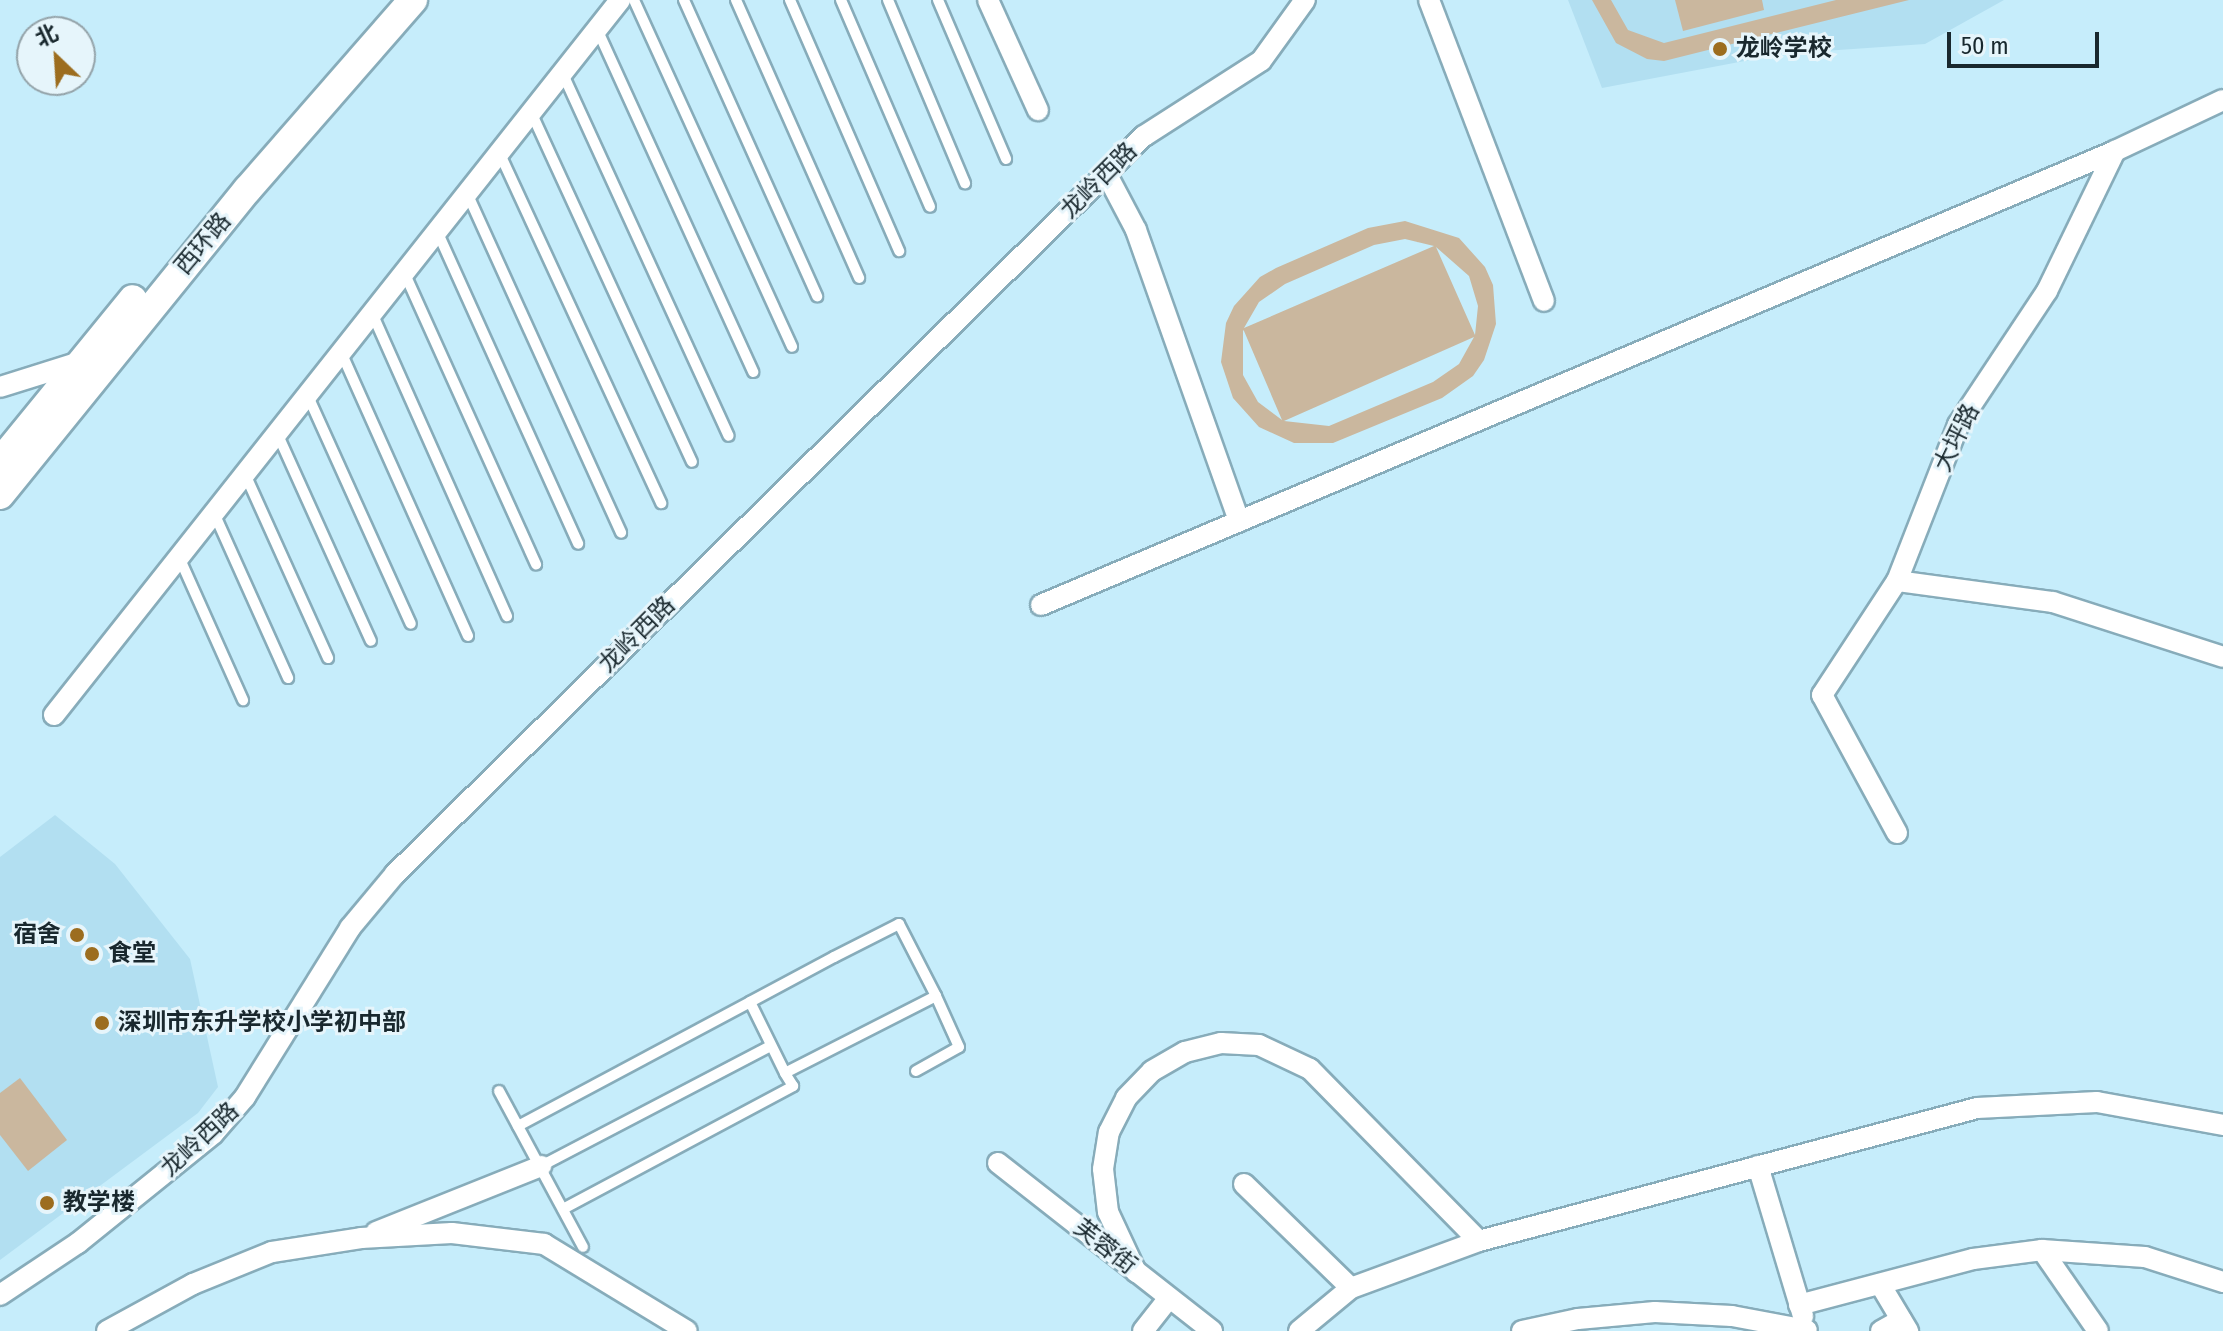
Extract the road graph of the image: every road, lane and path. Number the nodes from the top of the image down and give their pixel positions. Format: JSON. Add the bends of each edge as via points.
{"nodes":[{"id":1,"x":394,"y":0,"type":"edge"},
{"id":2,"x":413,"y":0,"type":"edge"},
{"id":3,"x":620,"y":0,"type":"edge"},
{"id":4,"x":634,"y":0,"type":"edge"},
{"id":5,"x":684,"y":0,"type":"edge"},
{"id":6,"x":736,"y":0,"type":"edge"},
{"id":7,"x":790,"y":0,"type":"edge"},
{"id":8,"x":841,"y":0,"type":"edge"},
{"id":9,"x":888,"y":0,"type":"edge"},
{"id":10,"x":938,"y":0,"type":"edge"},
{"id":11,"x":988,"y":0,"type":"edge"},
{"id":12,"x":1305,"y":0,"type":"edge"},
{"id":13,"x":1429,"y":0,"type":"edge"},
{"id":14,"x":597,"y":29,"type":"junction"},
{"id":15,"x":562,"y":72,"type":"junction"},
{"id":16,"x":2223,"y":100,"type":"edge"},
{"id":17,"x":1038,"y":110,"type":"dead end"},
{"id":18,"x":531,"y":112,"type":"junction"},
{"id":19,"x":2115,"y":151,"type":"junction"},
{"id":20,"x":499,"y":152,"type":"junction"},
{"id":21,"x":1006,"y":159,"type":"dead end"},
{"id":22,"x":1106,"y":173,"type":"junction"},
{"id":23,"x":965,"y":183,"type":"dead end"},
{"id":24,"x":467,"y":193,"type":"junction"},
{"id":25,"x":930,"y":207,"type":"dead end"},
{"id":26,"x":437,"y":231,"type":"junction"},
{"id":27,"x":899,"y":251,"type":"dead end"},
{"id":28,"x":404,"y":272,"type":"junction"},
{"id":29,"x":859,"y":278,"type":"dead end"},
{"id":30,"x":817,"y":296,"type":"dead end"},
{"id":31,"x":1544,"y":301,"type":"dead end"},
{"id":32,"x":372,"y":313,"type":"junction"},
{"id":33,"x":792,"y":347,"type":"dead end"},
{"id":34,"x":341,"y":352,"type":"junction"},
{"id":35,"x":92,"y":360,"type":"junction"},
{"id":36,"x":753,"y":372,"type":"dead end"},
{"id":37,"x":0,"y":387,"type":"edge"},
{"id":38,"x":307,"y":394,"type":"junction"},
{"id":39,"x":277,"y":433,"type":"junction"},
{"id":40,"x":729,"y":436,"type":"dead end"},
{"id":41,"x":0,"y":462,"type":"edge"},
{"id":42,"x":692,"y":462,"type":"dead end"},
{"id":43,"x":245,"y":474,"type":"junction"},
{"id":44,"x":0,"y":495,"type":"edge"},
{"id":45,"x":661,"y":503,"type":"dead end"},
{"id":46,"x":214,"y":513,"type":"junction"},
{"id":47,"x":1239,"y":521,"type":"junction"},
{"id":48,"x":621,"y":533,"type":"dead end"},
{"id":49,"x":578,"y":544,"type":"dead end"},
{"id":50,"x":179,"y":557,"type":"junction"},
{"id":51,"x":536,"y":565,"type":"dead end"},
{"id":52,"x":1897,"y":581,"type":"junction"},
{"id":53,"x":1041,"y":605,"type":"dead end"},
{"id":54,"x":507,"y":616,"type":"dead end"},
{"id":55,"x":411,"y":624,"type":"dead end"},
{"id":56,"x":468,"y":636,"type":"dead end"},
{"id":57,"x":371,"y":641,"type":"dead end"},
{"id":58,"x":2223,"y":657,"type":"edge"},
{"id":59,"x":328,"y":658,"type":"dead end"},
{"id":60,"x":288,"y":678,"type":"dead end"},
{"id":61,"x":243,"y":700,"type":"dead end"},
{"id":62,"x":54,"y":715,"type":"dead end"},
{"id":63,"x":1897,"y":833,"type":"dead end"},
{"id":64,"x":936,"y":996,"type":"junction"},
{"id":65,"x":750,"y":1002,"type":"junction"},
{"id":66,"x":771,"y":1046,"type":"junction"},
{"id":67,"x":916,"y":1071,"type":"dead end"},
{"id":68,"x":785,"y":1073,"type":"junction"},
{"id":69,"x":499,"y":1091,"type":"dead end"},
{"id":70,"x":2223,"y":1125,"type":"edge"},
{"id":71,"x":518,"y":1126,"type":"junction"},
{"id":72,"x":998,"y":1163,"type":"dead end"},
{"id":73,"x":541,"y":1166,"type":"junction"},
{"id":74,"x":1758,"y":1166,"type":"junction"},
{"id":75,"x":1244,"y":1184,"type":"dead end"},
{"id":76,"x":563,"y":1209,"type":"junction"},
{"id":77,"x":361,"y":1238,"type":"junction"},
{"id":78,"x":1479,"y":1241,"type":"junction"},
{"id":79,"x":583,"y":1247,"type":"dead end"},
{"id":80,"x":2042,"y":1250,"type":"junction"},
{"id":81,"x":1136,"y":1272,"type":"junction"},
{"id":82,"x":2223,"y":1282,"type":"edge"},
{"id":83,"x":1880,"y":1284,"type":"junction"},
{"id":84,"x":1351,"y":1288,"type":"junction"},
{"id":85,"x":0,"y":1295,"type":"edge"},
{"id":86,"x":1169,"y":1298,"type":"junction"},
{"id":87,"x":1799,"y":1305,"type":"junction"},
{"id":88,"x":1905,"y":1325,"type":"edge"},
{"id":89,"x":107,"y":1331,"type":"edge"},
{"id":90,"x":687,"y":1331,"type":"edge"},
{"id":91,"x":1143,"y":1331,"type":"edge"},
{"id":92,"x":1212,"y":1331,"type":"edge"},
{"id":93,"x":1299,"y":1331,"type":"edge"},
{"id":94,"x":1522,"y":1331,"type":"edge"},
{"id":95,"x":1807,"y":1331,"type":"edge"},
{"id":96,"x":1881,"y":1331,"type":"edge"},
{"id":97,"x":2098,"y":1331,"type":"edge"}],
"edges":[{"from":1,"to":35,"type":"main road","name":"西环路"},
{"from":2,"to":35,"type":"main road","name":"西环路"},
{"from":3,"to":14,"type":"street"},
{"from":4,"to":33,"type":"lane"},
{"from":5,"to":30,"type":"lane"},
{"from":6,"to":29,"type":"lane"},
{"from":7,"to":27,"type":"lane"},
{"from":8,"to":25,"type":"lane"},
{"from":9,"to":23,"type":"lane"},
{"from":10,"to":21,"type":"lane"},
{"from":11,"to":17,"type":"street"},
{"from":12,"to":22,"type":"street","name":"龙岭西路","via":[[1261,61],[1144,136]]},
{"from":13,"to":31,"type":"street"},
{"from":14,"to":15,"type":"street"},
{"from":14,"to":36,"type":"lane"},
{"from":15,"to":18,"type":"street"},
{"from":15,"to":40,"type":"lane"},
{"from":16,"to":19,"type":"street"},
{"from":18,"to":20,"type":"street"},
{"from":18,"to":42,"type":"lane"},
{"from":19,"to":47,"type":"street"},
{"from":19,"to":52,"type":"street","name":"大坪路","via":[[2047,291],[1958,425]]},
{"from":20,"to":24,"type":"street"},
{"from":20,"to":45,"type":"lane"},
{"from":22,"to":47,"type":"street","via":[[1136,230]]},
{"from":22,"to":85,"type":"street","name":"龙岭西路","via":[[395,874],[350,928],[245,1097],[213,1134],[78,1243]]},
{"from":24,"to":26,"type":"street"},
{"from":24,"to":48,"type":"lane"},
{"from":26,"to":28,"type":"street"},
{"from":26,"to":49,"type":"lane"},
{"from":28,"to":32,"type":"street"},
{"from":28,"to":51,"type":"lane"},
{"from":32,"to":34,"type":"street"},
{"from":32,"to":54,"type":"lane"},
{"from":34,"to":38,"type":"street"},
{"from":34,"to":56,"type":"lane"},
{"from":35,"to":37,"type":"street"},
{"from":35,"to":41,"type":"main road","name":"西环路"},
{"from":35,"to":44,"type":"main road","name":"西环路"},
{"from":38,"to":39,"type":"street"},
{"from":38,"to":55,"type":"lane"},
{"from":39,"to":43,"type":"street"},
{"from":39,"to":57,"type":"lane"},
{"from":43,"to":46,"type":"street"},
{"from":43,"to":59,"type":"lane"},
{"from":46,"to":50,"type":"street"},
{"from":46,"to":60,"type":"lane"},
{"from":47,"to":53,"type":"street"},
{"from":50,"to":61,"type":"lane"},
{"from":50,"to":62,"type":"street"},
{"from":52,"to":58,"type":"street","via":[[2053,602]]},
{"from":52,"to":63,"type":"street","name":"大坪路","via":[[1822,695]]},
{"from":64,"to":65,"type":"lane","via":[[899,924]]},
{"from":64,"to":67,"type":"lane","via":[[959,1047]]},
{"from":64,"to":68,"type":"lane"},
{"from":65,"to":66,"type":"lane"},
{"from":65,"to":71,"type":"lane"},
{"from":66,"to":68,"type":"lane"},
{"from":66,"to":73,"type":"lane"},
{"from":68,"to":76,"type":"lane","via":[[793,1086]]},
{"from":69,"to":71,"type":"lane"},
{"from":70,"to":74,"type":"street","via":[[2137,1107],[2017,1103],[1977,1108]]},
{"from":71,"to":73,"type":"lane"},
{"from":72,"to":81,"type":"street","name":"芙蓉街"},
{"from":73,"to":76,"type":"lane"},
{"from":73,"to":77,"type":"street"},
{"from":74,"to":78,"type":"street"},
{"from":74,"to":87,"type":"street"},
{"from":75,"to":84,"type":"street"},
{"from":76,"to":79,"type":"lane"},
{"from":77,"to":89,"type":"street","via":[[272,1252],[193,1284]]},
{"from":77,"to":90,"type":"street","via":[[452,1233],[544,1244]]},
{"from":78,"to":81,"type":"street","via":[[1310,1069],[1259,1045],[1221,1043],[1185,1052],[1152,1071],[1126,1098],[1109,1132],[1103,1169],[1108,1212]]},
{"from":78,"to":84,"type":"street"},
{"from":80,"to":82,"type":"street","via":[[2145,1257]]},
{"from":80,"to":83,"type":"street","via":[[1973,1259]]},
{"from":80,"to":97,"type":"street"},
{"from":81,"to":86,"type":"street","name":"芙蓉街"},
{"from":83,"to":87,"type":"street"},
{"from":83,"to":88,"type":"street"},
{"from":84,"to":93,"type":"street"},
{"from":86,"to":91,"type":"street"},
{"from":86,"to":92,"type":"street","name":"芙蓉街"},
{"from":87,"to":95,"type":"street"},
{"from":88,"to":96,"type":"street"},
{"from":94,"to":95,"type":"street","via":[[1655,1312],[1732,1316]]}]}
